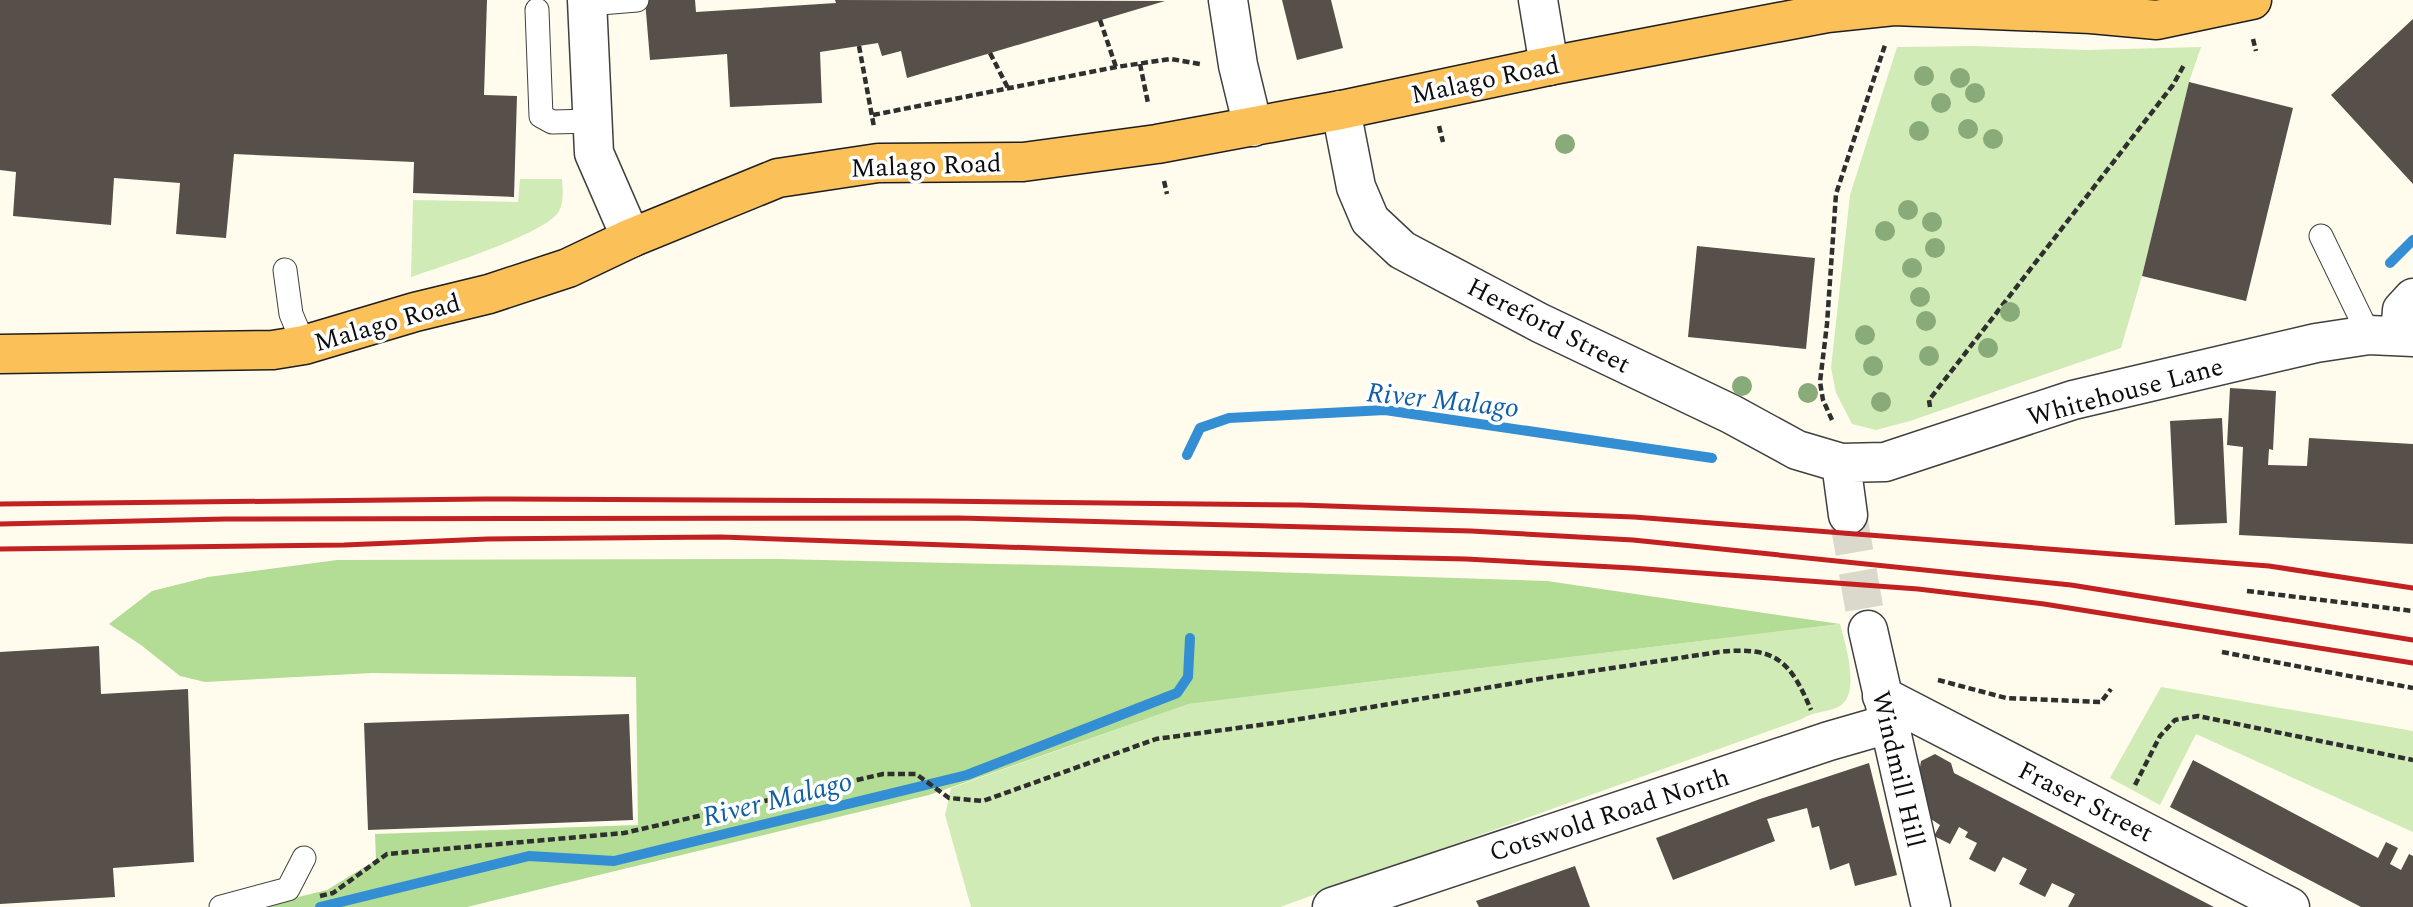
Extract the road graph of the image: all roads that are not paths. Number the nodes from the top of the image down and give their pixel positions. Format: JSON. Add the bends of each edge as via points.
{"nodes":[{"id":1,"x":637,"y":0,"type":"edge"},
{"id":2,"x":1228,"y":0,"type":"edge"},
{"id":3,"x":1538,"y":0,"type":"edge"},
{"id":4,"x":2252,"y":0,"type":"edge"},
{"id":5,"x":588,"y":2,"type":"edge"},
{"id":6,"x":1828,"y":6,"type":"edge"},
{"id":7,"x":537,"y":10,"type":"dead end"},
{"id":8,"x":1549,"y":65,"type":"junction"},
{"id":9,"x":1341,"y":110,"type":"junction"},
{"id":10,"x":593,"y":121,"type":"junction"},
{"id":11,"x":1254,"y":127,"type":"junction"},
{"id":12,"x":2320,"y":236,"type":"dead end"},
{"id":13,"x":631,"y":238,"type":"junction"},
{"id":14,"x":285,"y":270,"type":"dead end"},
{"id":15,"x":2413,"y":298,"type":"edge"},
{"id":16,"x":2394,"y":336,"type":"edge"},
{"id":17,"x":304,"y":345,"type":"junction"},
{"id":18,"x":0,"y":354,"type":"edge"},
{"id":19,"x":1840,"y":463,"type":"junction"},
{"id":20,"x":1848,"y":515,"type":"tunnel mouth"},
{"id":21,"x":1879,"y":679,"type":"junction"},
{"id":22,"x":304,"y":858,"type":"dead end"},
{"id":23,"x":221,"y":907,"type":"edge"},
{"id":24,"x":1332,"y":907,"type":"edge"},
{"id":25,"x":1931,"y":907,"type":"edge"},
{"id":26,"x":2290,"y":907,"type":"edge"}],
"edges":[{"from":1,"to":5,"type":"lane"},
{"from":2,"to":11,"type":"street"},
{"from":3,"to":8,"type":"street"},
{"from":4,"to":6,"type":"highway","name":"Malago Road","via":[[2157,20]]},
{"from":5,"to":10,"type":"street"},
{"from":6,"to":8,"type":"highway","name":"Malago Road"},
{"from":7,"to":10,"type":"lane","via":[[541,116],[552,122]]},
{"from":8,"to":9,"type":"highway","name":"Malago Road"},
{"from":9,"to":11,"type":"highway","name":"Malago Road"},
{"from":9,"to":19,"type":"street","name":"Hereford Street","via":[[1356,187],[1370,220],[1402,250],[1797,450]]},
{"from":10,"to":13,"type":"street","via":[[594,153]]},
{"from":11,"to":13,"type":"highway","name":"Malago Road","via":[[1023,162],[878,163],[778,177]]},
{"from":12,"to":16,"type":"lane"},
{"from":13,"to":17,"type":"highway","name":"Malago Road","via":[[568,268],[489,294]]},
{"from":14,"to":17,"type":"lane","via":[[292,314]]},
{"from":15,"to":16,"type":"street","via":[[2402,310]]},
{"from":16,"to":19,"type":"street","name":"Whitehouse Lane","via":[[2316,343],[2073,401],[1885,462]]},
{"from":17,"to":18,"type":"highway","name":"Malago Road","via":[[273,350]]},
{"from":19,"to":20,"type":"street"},
{"from":21,"to":24,"type":"street","name":"Cotswold Road North","via":[[1823,730]]},
{"from":21,"to":25,"type":"street","name":"Windmill Hill"},
{"from":21,"to":26,"type":"street","name":"Fraser Street","via":[[2118,817]]},
{"from":22,"to":23,"type":"lane","via":[[288,889]]}]}
